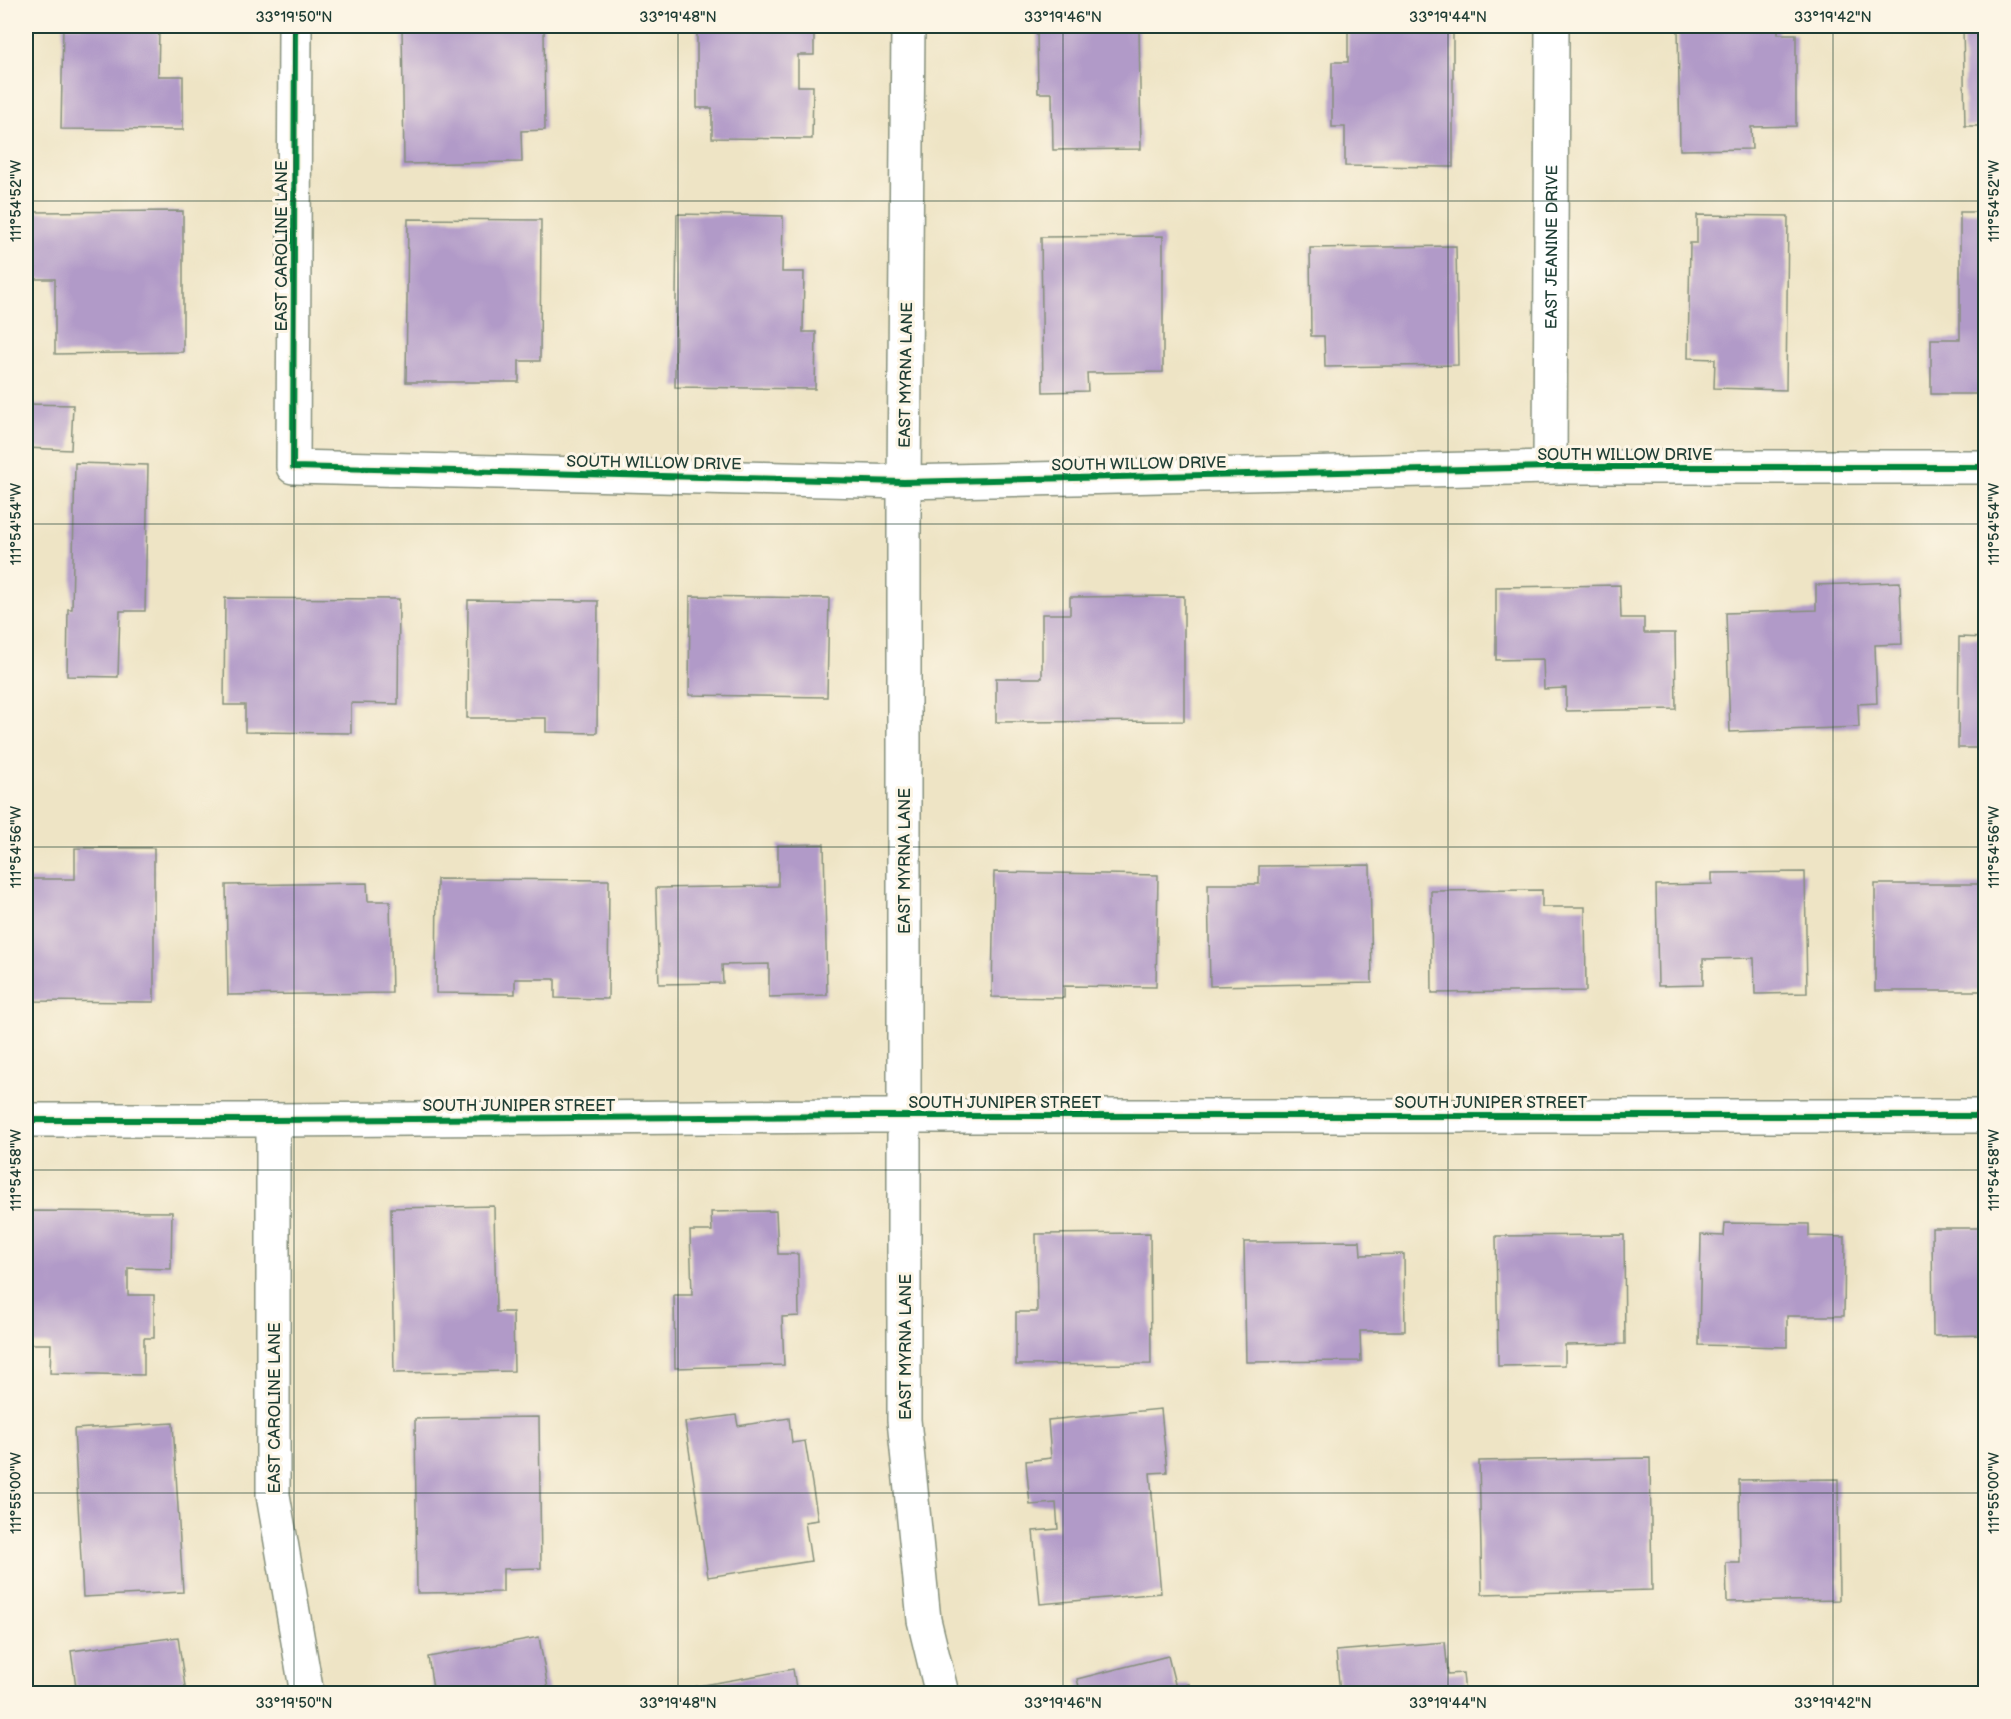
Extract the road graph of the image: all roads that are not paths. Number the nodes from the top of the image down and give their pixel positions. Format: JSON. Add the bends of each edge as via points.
{"nodes":[{"id":1,"x":295,"y":26,"type":"edge"},
{"id":2,"x":908,"y":26,"type":"edge"},
{"id":3,"x":1552,"y":26,"type":"edge"},
{"id":4,"x":293,"y":467,"type":"joint"},
{"id":5,"x":1550,"y":467,"type":"junction"},
{"id":6,"x":1986,"y":467,"type":"edge"},
{"id":7,"x":904,"y":482,"type":"junction"},
{"id":8,"x":904,"y":1116,"type":"junction"},
{"id":9,"x":1986,"y":1116,"type":"edge"},
{"id":10,"x":26,"y":1120,"type":"edge"},
{"id":11,"x":273,"y":1120,"type":"junction"},
{"id":12,"x":307,"y":1694,"type":"edge"},
{"id":13,"x":942,"y":1694,"type":"edge"}],
"edges":[{"from":1,"to":4,"type":"street","name":"EAST CAROLINE LANE"},
{"from":2,"to":7,"type":"street","name":"EAST MYRNA LANE"},
{"from":3,"to":5,"type":"street","name":"EAST JEANINE DRIVE"},
{"from":4,"to":7,"type":"street","name":"SOUTH WILLOW DRIVE"},
{"from":5,"to":6,"type":"street","name":"SOUTH WILLOW DRIVE"},
{"from":5,"to":7,"type":"street","name":"SOUTH WILLOW DRIVE"},
{"from":7,"to":8,"type":"street","name":"EAST MYRNA LANE"},
{"from":8,"to":9,"type":"street","name":"SOUTH JUNIPER STREET"},
{"from":8,"to":11,"type":"street","name":"SOUTH JUNIPER STREET"},
{"from":8,"to":13,"type":"street","name":"EAST MYRNA LANE","via":[[904,1420],[924,1620]]},
{"from":10,"to":11,"type":"street","name":"SOUTH JUNIPER STREET"},
{"from":11,"to":12,"type":"street","name":"EAST CAROLINE LANE","via":[[273,1495]]}]}
